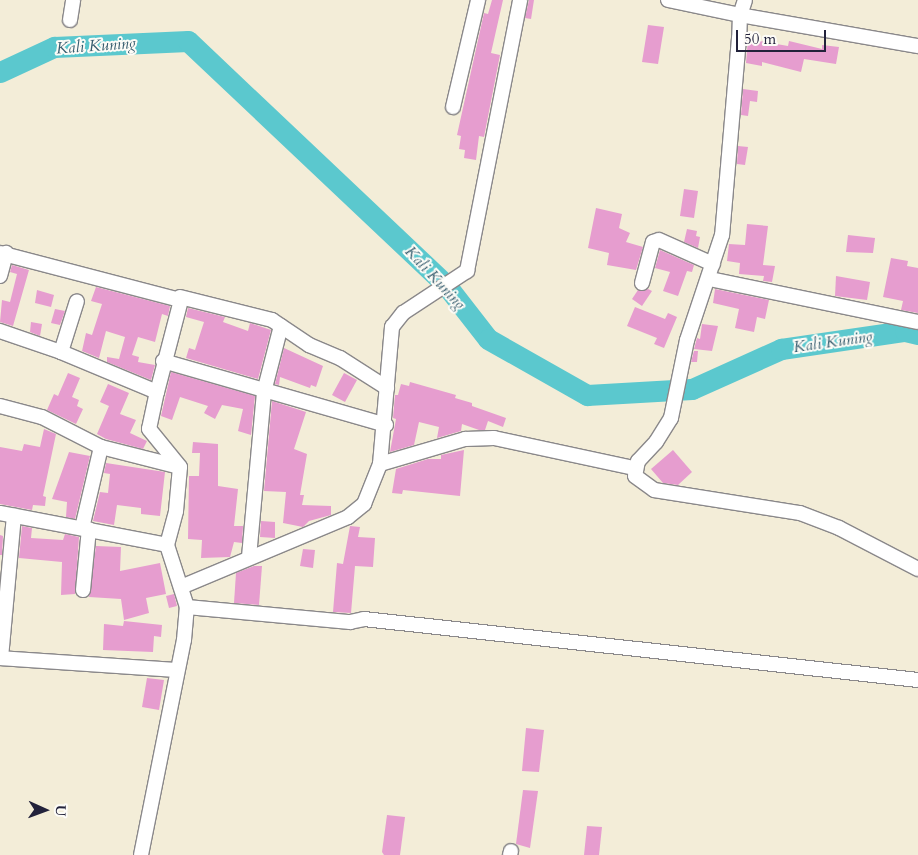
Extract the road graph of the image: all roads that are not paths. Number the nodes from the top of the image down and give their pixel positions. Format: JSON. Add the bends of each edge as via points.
{"nodes":[{"id":1,"x":73,"y":0,"type":"edge"},
{"id":2,"x":478,"y":0,"type":"edge"},
{"id":3,"x":520,"y":0,"type":"edge"},
{"id":4,"x":668,"y":0,"type":"edge"},
{"id":5,"x":745,"y":0,"type":"edge"},
{"id":6,"x":740,"y":15,"type":"junction"},
{"id":7,"x":70,"y":20,"type":"dead end"},
{"id":8,"x":918,"y":46,"type":"edge"},
{"id":9,"x":453,"y":107,"type":"dead end"},
{"id":10,"x":3,"y":253,"type":"edge"},
{"id":11,"x":714,"y":264,"type":"junction"},
{"id":12,"x":0,"y":276,"type":"edge"},
{"id":13,"x":710,"y":279,"type":"junction"},
{"id":14,"x":642,"y":283,"type":"dead end"},
{"id":15,"x":180,"y":298,"type":"junction"},
{"id":16,"x":77,"y":301,"type":"dead end"},
{"id":17,"x":918,"y":322,"type":"edge"},
{"id":18,"x":281,"y":326,"type":"junction"},
{"id":19,"x":0,"y":331,"type":"edge"},
{"id":20,"x":61,"y":352,"type":"junction"},
{"id":21,"x":163,"y":361,"type":"junction"},
{"id":22,"x":388,"y":388,"type":"junction"},
{"id":23,"x":157,"y":392,"type":"junction"},
{"id":24,"x":264,"y":392,"type":"junction"},
{"id":25,"x":0,"y":406,"type":"edge"},
{"id":26,"x":386,"y":426,"type":"junction"},
{"id":27,"x":101,"y":447,"type":"junction"},
{"id":28,"x":380,"y":464,"type":"junction"},
{"id":29,"x":180,"y":466,"type":"junction"},
{"id":30,"x":634,"y":468,"type":"junction"},
{"id":31,"x":7,"y":514,"type":"edge"},
{"id":32,"x":86,"y":528,"type":"junction"},
{"id":33,"x":167,"y":545,"type":"junction"},
{"id":34,"x":249,"y":557,"type":"junction"},
{"id":35,"x":918,"y":569,"type":"edge"},
{"id":36,"x":181,"y":587,"type":"junction"},
{"id":37,"x":83,"y":590,"type":"dead end"},
{"id":38,"x":188,"y":607,"type":"junction"},
{"id":39,"x":1,"y":658,"type":"edge"},
{"id":40,"x":177,"y":670,"type":"junction"},
{"id":41,"x":918,"y":680,"type":"edge"},
{"id":42,"x":141,"y":855,"type":"edge"}],
"edges":[{"from":1,"to":7,"type":"street"},
{"from":2,"to":9,"type":"street"},
{"from":3,"to":22,"type":"street","via":[[467,271],[403,313],[391,334]]},
{"from":4,"to":6,"type":"street"},
{"from":5,"to":6,"type":"street"},
{"from":6,"to":8,"type":"street"},
{"from":6,"to":11,"type":"street","via":[[722,234]]},
{"from":10,"to":12,"type":"street"},
{"from":10,"to":15,"type":"street"},
{"from":11,"to":13,"type":"street"},
{"from":11,"to":14,"type":"street","via":[[660,240],[653,242]]},
{"from":13,"to":17,"type":"street"},
{"from":13,"to":30,"type":"street","via":[[687,340],[671,418]]},
{"from":15,"to":18,"type":"street","via":[[272,320]]},
{"from":15,"to":21,"type":"street"},
{"from":16,"to":20,"type":"street"},
{"from":18,"to":22,"type":"street"},
{"from":18,"to":24,"type":"street"},
{"from":19,"to":20,"type":"street"},
{"from":20,"to":23,"type":"street"},
{"from":21,"to":23,"type":"street"},
{"from":21,"to":24,"type":"street"},
{"from":22,"to":26,"type":"street"},
{"from":23,"to":29,"type":"street","via":[[149,429]]},
{"from":24,"to":26,"type":"street"},
{"from":24,"to":34,"type":"street"},
{"from":25,"to":27,"type":"street","via":[[42,417]]},
{"from":26,"to":28,"type":"street"},
{"from":27,"to":29,"type":"street"},
{"from":27,"to":32,"type":"street"},
{"from":28,"to":30,"type":"street","via":[[480,437],[557,453],[583,454]]},
{"from":28,"to":34,"type":"street","via":[[369,496],[352,514]]},
{"from":29,"to":33,"type":"street","via":[[176,511]]},
{"from":30,"to":35,"type":"street","via":[[639,482],[654,490],[800,513],[839,528]]},
{"from":31,"to":32,"type":"street"},
{"from":31,"to":39,"type":"street"},
{"from":32,"to":33,"type":"street"},
{"from":32,"to":37,"type":"street"},
{"from":33,"to":36,"type":"street"},
{"from":34,"to":36,"type":"street"},
{"from":36,"to":38,"type":"street"},
{"from":38,"to":40,"type":"street"},
{"from":38,"to":41,"type":"street","via":[[350,622],[364,619]]},
{"from":39,"to":40,"type":"street"},
{"from":40,"to":42,"type":"street"}]}
